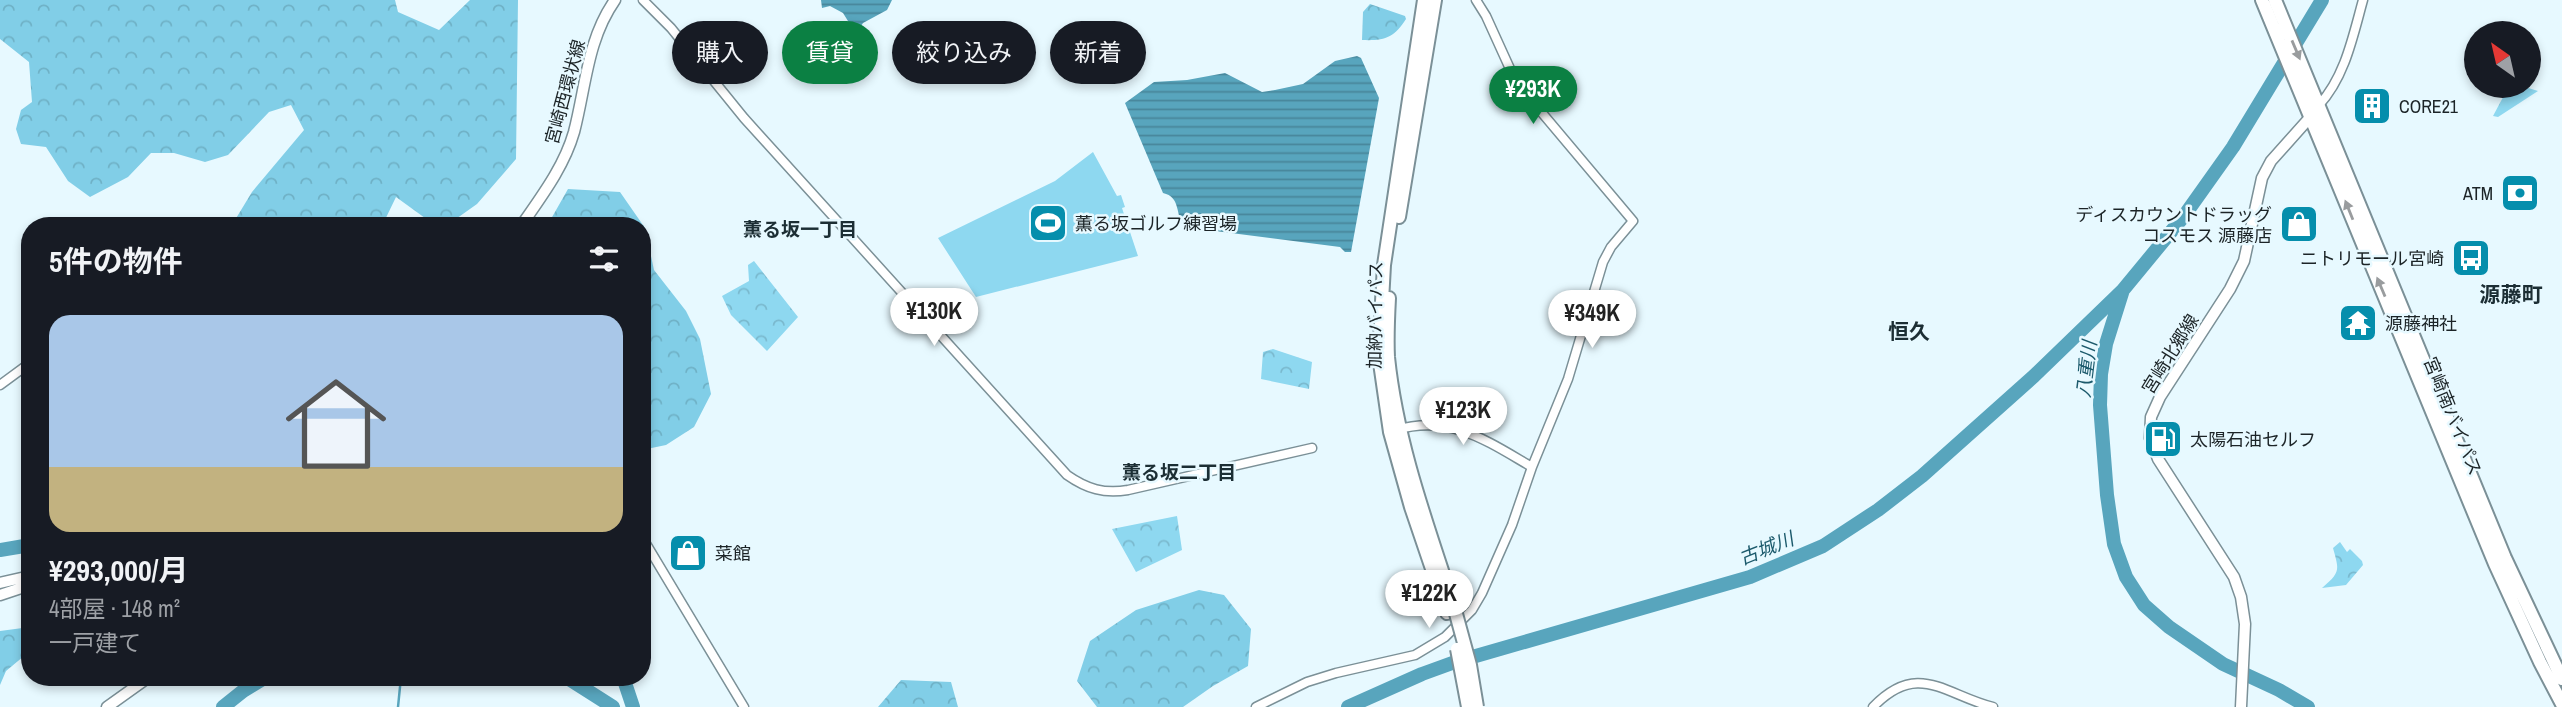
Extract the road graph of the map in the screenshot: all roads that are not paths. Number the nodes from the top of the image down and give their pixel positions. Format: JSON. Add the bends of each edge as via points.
{"nodes":[{"id":1,"x":615,"y":0,"type":"edge"},
{"id":2,"x":643,"y":0,"type":"edge"},
{"id":3,"x":1424,"y":0,"type":"edge"},
{"id":4,"x":1435,"y":0,"type":"edge"},
{"id":5,"x":1476,"y":0,"type":"edge"},
{"id":6,"x":2262,"y":0,"type":"edge"},
{"id":7,"x":2363,"y":0,"type":"edge"},
{"id":8,"x":2278,"y":6,"type":"edge"},
{"id":9,"x":2319,"y":105,"type":"junction"},
{"id":10,"x":2310,"y":118,"type":"junction"},
{"id":11,"x":527,"y":217,"type":"edge"},
{"id":12,"x":21,"y":370,"type":"edge"},
{"id":13,"x":0,"y":385,"type":"edge"},
{"id":14,"x":1395,"y":431,"type":"junction"},
{"id":15,"x":1311,"y":448,"type":"dead end"},
{"id":16,"x":1532,"y":467,"type":"junction"},
{"id":17,"x":651,"y":552,"type":"edge"},
{"id":18,"x":21,"y":578,"type":"edge"},
{"id":19,"x":0,"y":583,"type":"edge"},
{"id":20,"x":21,"y":588,"type":"edge"},
{"id":21,"x":0,"y":595,"type":"edge"},
{"id":22,"x":1451,"y":611,"type":"junction"},
{"id":23,"x":2562,"y":679,"type":"edge"},
{"id":24,"x":136,"y":686,"type":"edge"},
{"id":25,"x":2240,"y":703,"type":"edge"},
{"id":26,"x":2562,"y":704,"type":"edge"},
{"id":27,"x":107,"y":707,"type":"edge"},
{"id":28,"x":744,"y":707,"type":"edge"},
{"id":29,"x":1256,"y":707,"type":"edge"},
{"id":30,"x":1468,"y":707,"type":"edge"},
{"id":31,"x":1477,"y":707,"type":"edge"},
{"id":32,"x":1873,"y":707,"type":"edge"},
{"id":33,"x":1993,"y":707,"type":"edge"}],
"edges":[{"from":1,"to":11,"type":"main road","name":"宮崎西環状線","via":[[588,60],[573,134],[548,187]]},
{"from":2,"to":15,"type":"street","via":[[744,118],[1067,475],[1082,486],[1114,492]]},
{"from":3,"to":14,"type":"highway","name":"加納バイパス","via":[[1380,309],[1383,396]]},
{"from":4,"to":14,"type":"highway","name":"加納バイパス","via":[[1390,283],[1388,354]]},
{"from":5,"to":16,"type":"street","via":[[1516,82],[1633,221],[1603,262],[1568,379]]},
{"from":6,"to":10,"type":"highway","name":"宮崎南バイパス"},
{"from":7,"to":9,"type":"street","via":[[2337,79]]},
{"from":8,"to":9,"type":"highway","name":"宮崎南バイパス","one_way":true},
{"from":9,"to":10,"type":"main road","name":"宮崎北郷線"},
{"from":9,"to":23,"type":"highway","name":"宮崎南バイパス","via":[[2505,558]]},
{"from":10,"to":25,"type":"main road","name":"宮崎北郷線","via":[[2270,161],[2244,261],[2151,417],[2150,439],[2158,459],[2234,578],[2241,597],[2245,624]]},
{"from":26,"to":10,"type":"highway","name":"宮崎南バイパス","one_way":true,"via":[[2495,564]]},
{"from":12,"to":13,"type":"street"},
{"from":14,"to":16,"type":"street","via":[[1420,424],[1459,429]]},
{"from":14,"to":22,"type":"highway","name":"加納バイパス"},
{"from":16,"to":29,"type":"street","via":[[1482,593],[1445,637],[1415,655],[1307,682]]},
{"from":17,"to":28,"type":"street"},
{"from":18,"to":19,"type":"main road"},
{"from":20,"to":21,"type":"main road"},
{"from":22,"to":30,"type":"highway","name":"加納バイパス","bridge":true},
{"from":22,"to":31,"type":"highway","name":"加納バイパス","bridge":true},
{"from":24,"to":27,"type":"main road"},
{"from":32,"to":33,"type":"street","via":[[1894,690],[1921,682]]}]}
